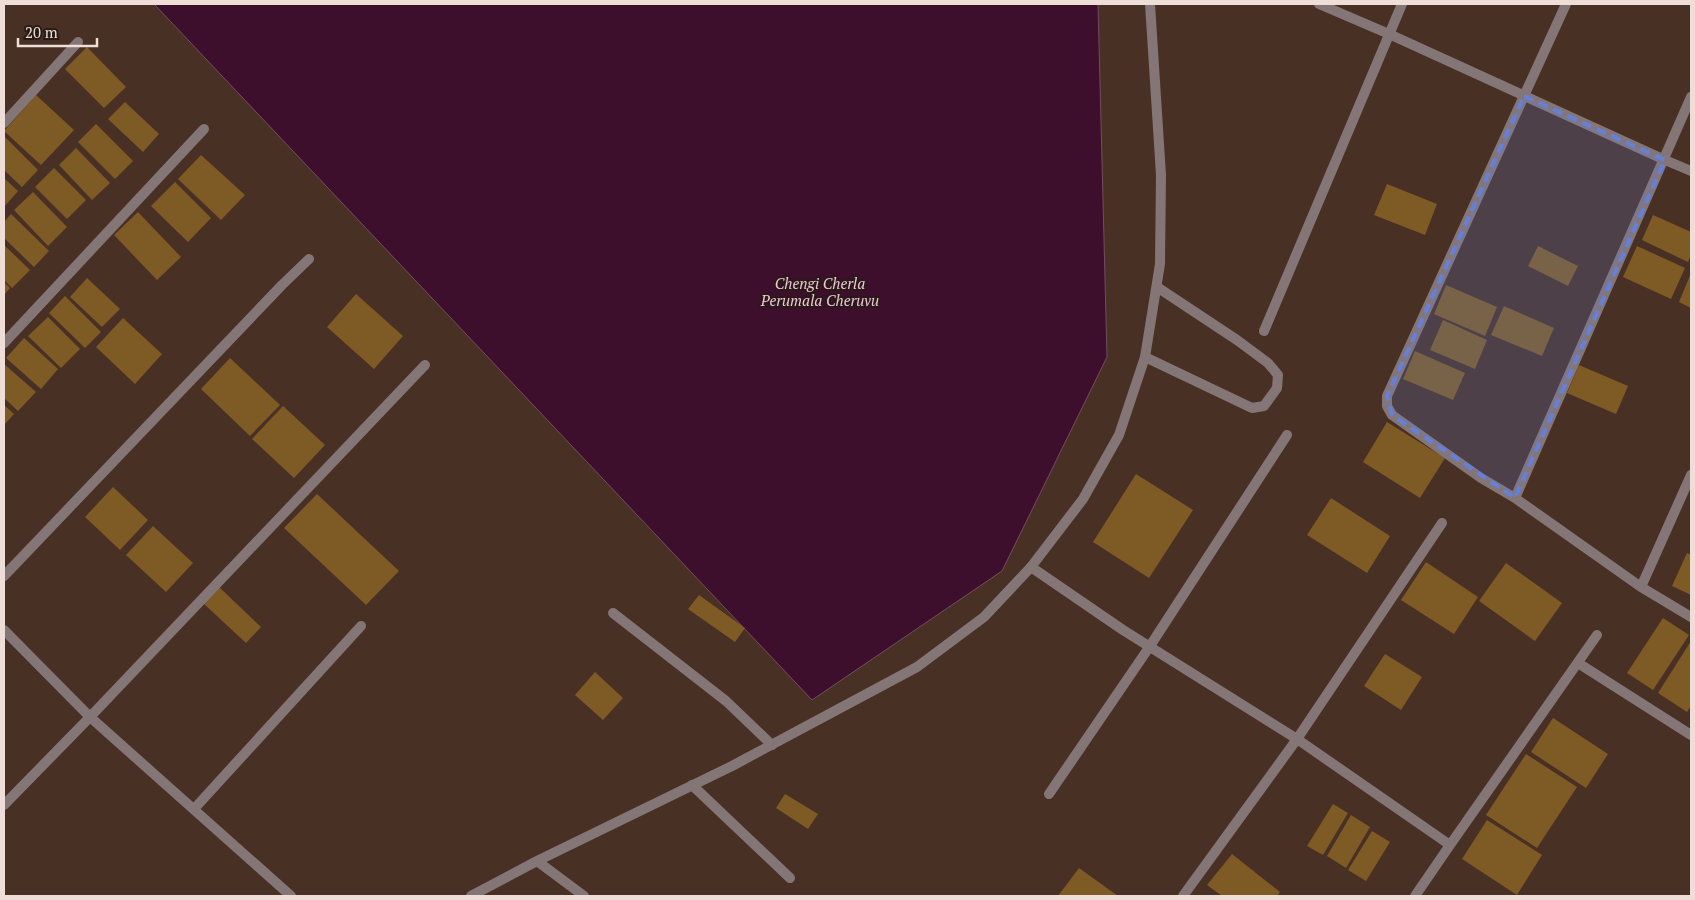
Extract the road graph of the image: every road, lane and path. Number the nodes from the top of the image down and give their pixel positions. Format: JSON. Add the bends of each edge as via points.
{"nodes":[{"id":1,"x":1150,"y":4,"type":"edge"},
{"id":2,"x":1319,"y":4,"type":"edge"},
{"id":3,"x":1402,"y":4,"type":"edge"},
{"id":4,"x":1566,"y":4,"type":"edge"},
{"id":5,"x":1388,"y":34,"type":"junction"},
{"id":6,"x":78,"y":42,"type":"dead end"},
{"id":7,"x":1524,"y":96,"type":"junction"},
{"id":8,"x":1691,"y":97,"type":"edge"},
{"id":9,"x":4,"y":123,"type":"edge"},
{"id":10,"x":204,"y":129,"type":"dead end"},
{"id":11,"x":1665,"y":160,"type":"junction"},
{"id":12,"x":1691,"y":171,"type":"edge"},
{"id":13,"x":309,"y":259,"type":"dead end"},
{"id":14,"x":1157,"y":287,"type":"junction"},
{"id":15,"x":1264,"y":331,"type":"dead end"},
{"id":16,"x":4,"y":344,"type":"edge"},
{"id":17,"x":1145,"y":357,"type":"junction"},
{"id":18,"x":425,"y":365,"type":"dead end"},
{"id":19,"x":1286,"y":435,"type":"dead end"},
{"id":20,"x":1691,"y":475,"type":"edge"},
{"id":21,"x":1515,"y":498,"type":"junction"},
{"id":22,"x":1442,"y":523,"type":"dead end"},
{"id":23,"x":1031,"y":567,"type":"junction"},
{"id":24,"x":4,"y":576,"type":"edge"},
{"id":25,"x":1641,"y":587,"type":"junction"},
{"id":26,"x":612,"y":614,"type":"dead end"},
{"id":27,"x":1691,"y":617,"type":"edge"},
{"id":28,"x":361,"y":626,"type":"dead end"},
{"id":29,"x":4,"y":630,"type":"edge"},
{"id":30,"x":1597,"y":635,"type":"dead end"},
{"id":31,"x":1150,"y":646,"type":"junction"},
{"id":32,"x":1578,"y":663,"type":"junction"},
{"id":33,"x":90,"y":717,"type":"junction"},
{"id":34,"x":1691,"y":735,"type":"edge"},
{"id":35,"x":1297,"y":739,"type":"junction"},
{"id":36,"x":772,"y":745,"type":"junction"},
{"id":37,"x":692,"y":785,"type":"junction"},
{"id":38,"x":1050,"y":794,"type":"dead end"},
{"id":39,"x":4,"y":805,"type":"edge"},
{"id":40,"x":194,"y":809,"type":"junction"},
{"id":41,"x":1450,"y":845,"type":"junction"},
{"id":42,"x":538,"y":861,"type":"junction"},
{"id":43,"x":790,"y":878,"type":"dead end"},
{"id":44,"x":291,"y":896,"type":"edge"},
{"id":45,"x":471,"y":896,"type":"edge"},
{"id":46,"x":584,"y":896,"type":"edge"},
{"id":47,"x":1183,"y":896,"type":"edge"},
{"id":48,"x":1415,"y":896,"type":"edge"}],
"edges":[{"from":1,"to":14,"type":"street","via":[[1161,175]]},
{"from":2,"to":5,"type":"street"},
{"from":3,"to":5,"type":"street"},
{"from":4,"to":7,"type":"street"},
{"from":5,"to":7,"type":"street"},
{"from":5,"to":15,"type":"street"},
{"from":6,"to":9,"type":"street"},
{"from":7,"to":11,"type":"street"},
{"from":7,"to":21,"type":"street","via":[[1387,396],[1387,406],[1392,415]]},
{"from":8,"to":11,"type":"street"},
{"from":10,"to":16,"type":"street"},
{"from":11,"to":12,"type":"street"},
{"from":11,"to":21,"type":"street"},
{"from":13,"to":24,"type":"street"},
{"from":14,"to":17,"type":"street"},
{"from":14,"to":17,"type":"street","via":[[1268,362],[1278,375],[1277,388],[1264,406],[1252,408]]},
{"from":17,"to":23,"type":"street","via":[[1119,435],[1084,499]]},
{"from":18,"to":33,"type":"street"},
{"from":19,"to":31,"type":"street"},
{"from":20,"to":25,"type":"street"},
{"from":21,"to":25,"type":"street"},
{"from":22,"to":35,"type":"street"},
{"from":23,"to":31,"type":"street"},
{"from":23,"to":36,"type":"street","via":[[984,617],[917,667]]},
{"from":25,"to":27,"type":"street"},
{"from":26,"to":36,"type":"street","via":[[726,701]]},
{"from":28,"to":40,"type":"street"},
{"from":29,"to":33,"type":"street"},
{"from":30,"to":32,"type":"street"},
{"from":31,"to":35,"type":"street"},
{"from":31,"to":38,"type":"street"},
{"from":32,"to":34,"type":"street"},
{"from":32,"to":41,"type":"street"},
{"from":33,"to":39,"type":"street"},
{"from":33,"to":40,"type":"street"},
{"from":35,"to":41,"type":"street"},
{"from":35,"to":47,"type":"street"},
{"from":36,"to":37,"type":"street"},
{"from":37,"to":42,"type":"street"},
{"from":37,"to":43,"type":"street"},
{"from":40,"to":44,"type":"street"},
{"from":41,"to":48,"type":"street"},
{"from":42,"to":45,"type":"street"},
{"from":42,"to":46,"type":"street"}]}
